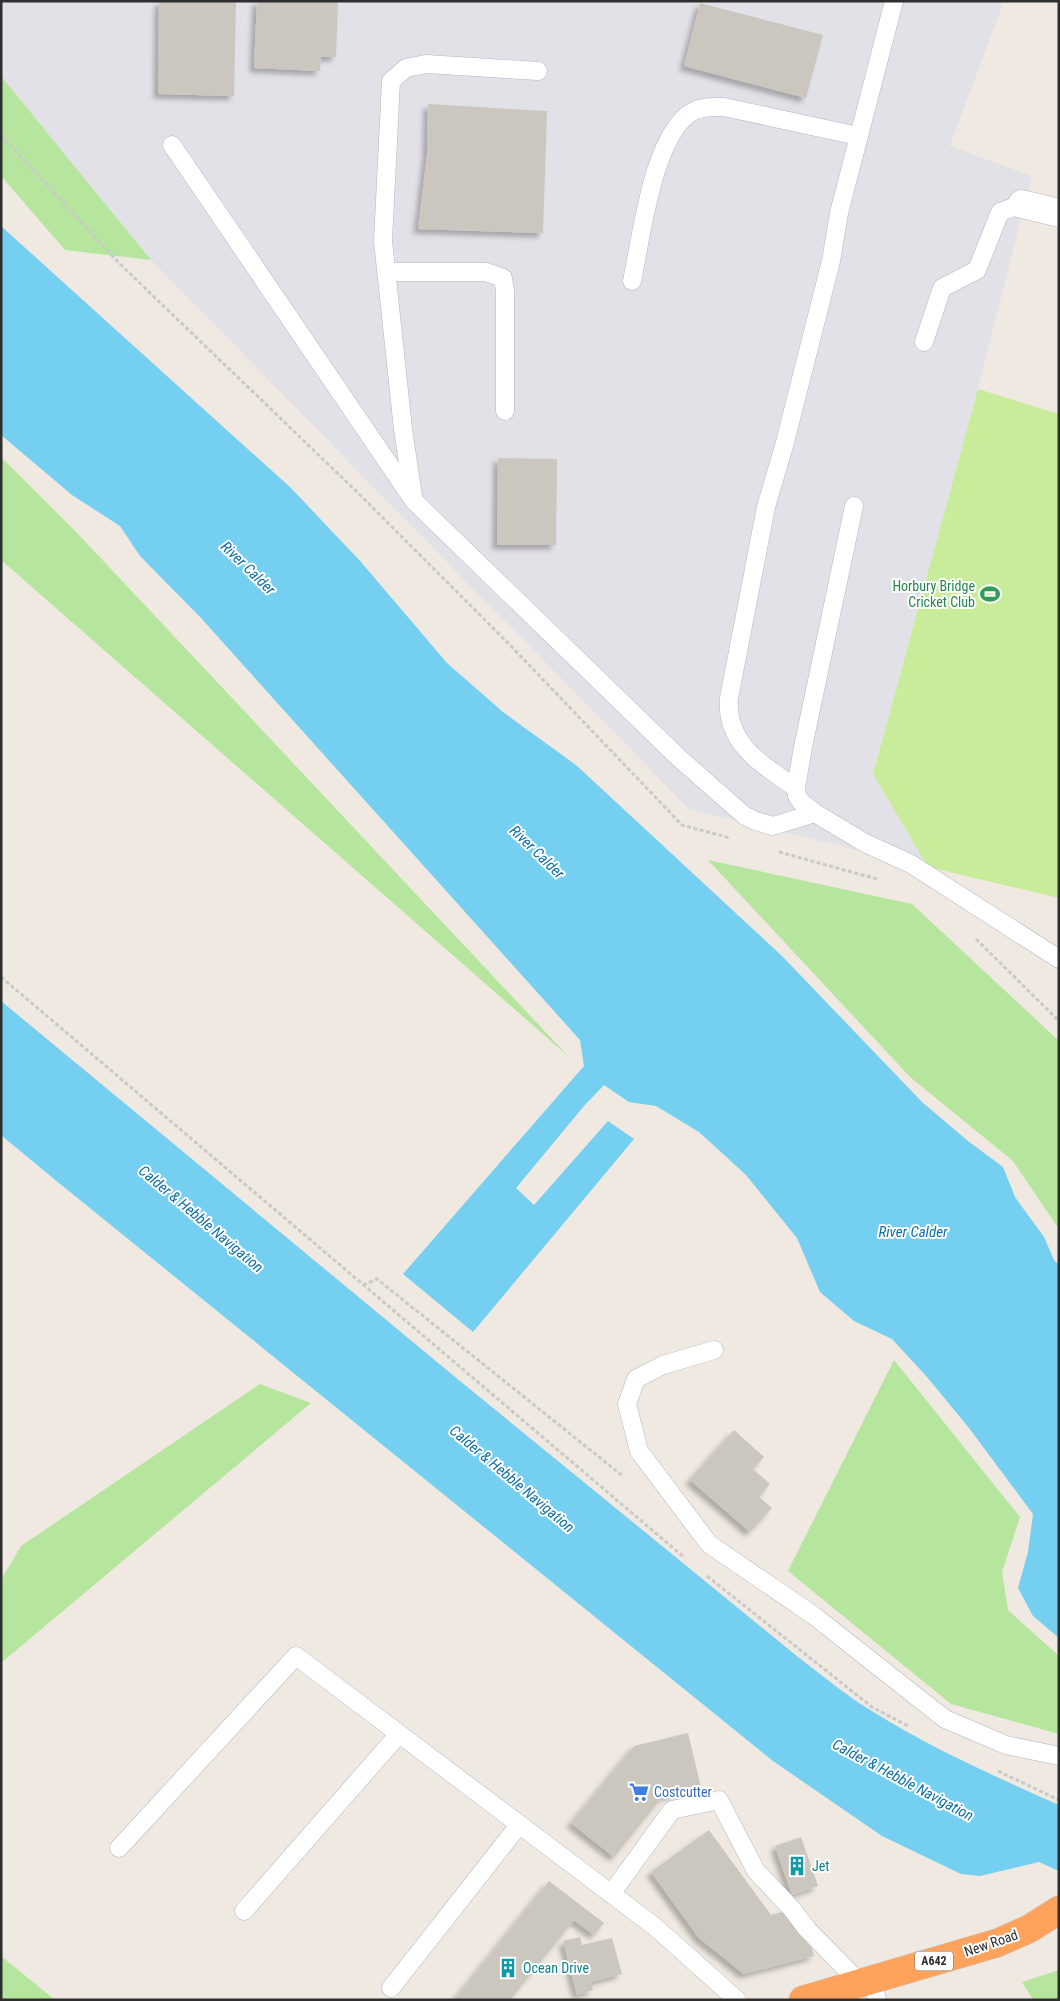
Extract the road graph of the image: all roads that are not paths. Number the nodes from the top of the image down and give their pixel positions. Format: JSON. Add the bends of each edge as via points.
{"nodes":[{"id":1,"x":894,"y":1,"type":"edge"},
{"id":2,"x":538,"y":71,"type":"dead end"},
{"id":3,"x":858,"y":136,"type":"junction"},
{"id":4,"x":172,"y":145,"type":"dead end"},
{"id":5,"x":1022,"y":204,"type":"joint"},
{"id":6,"x":1059,"y":213,"type":"edge"},
{"id":7,"x":386,"y":272,"type":"junction"},
{"id":8,"x":632,"y":281,"type":"dead end"},
{"id":9,"x":924,"y":342,"type":"dead end"},
{"id":10,"x":505,"y":411,"type":"dead end"},
{"id":11,"x":414,"y":501,"type":"junction"},
{"id":12,"x":854,"y":506,"type":"dead end"},
{"id":13,"x":796,"y":788,"type":"junction"},
{"id":14,"x":815,"y":813,"type":"junction"},
{"id":15,"x":1059,"y":959,"type":"edge"},
{"id":16,"x":714,"y":1350,"type":"dead end"},
{"id":17,"x":399,"y":1734,"type":"junction"},
{"id":18,"x":1059,"y":1756,"type":"edge"},
{"id":19,"x":519,"y":1825,"type":"junction"},
{"id":20,"x":119,"y":1848,"type":"dead end"},
{"id":21,"x":611,"y":1894,"type":"junction"},
{"id":22,"x":1059,"y":1910,"type":"edge"},
{"id":23,"x":244,"y":1911,"type":"dead end"},
{"id":24,"x":391,"y":1988,"type":"dead end"},
{"id":25,"x":870,"y":1988,"type":"edge"},
{"id":26,"x":737,"y":2000,"type":"edge"},
{"id":27,"x":803,"y":2000,"type":"edge"}],
"edges":[{"from":1,"to":3,"type":"lane"},
{"from":2,"to":7,"type":"lane","via":[[426,64],[406,68],[391,81],[383,241]]},
{"from":3,"to":8,"type":"lane","via":[[724,107],[703,107],[693,111],[682,120],[656,165]]},
{"from":3,"to":13,"type":"lane","via":[[830,262],[766,507],[728,707],[734,732],[747,751],[756,761]]},
{"from":4,"to":11,"type":"lane"},
{"from":5,"to":6,"type":"street"},
{"from":5,"to":9,"type":"lane","via":[[1000,212],[977,270],[942,288]]},
{"from":7,"to":10,"type":"lane","via":[[486,272],[503,278]]},
{"from":7,"to":11,"type":"lane"},
{"from":11,"to":14,"type":"lane","via":[[679,758],[745,816],[773,826]]},
{"from":12,"to":13,"type":"lane"},
{"from":13,"to":14,"type":"lane","via":[[802,803]]},
{"from":14,"to":15,"type":"lane","via":[[865,844],[911,864]]},
{"from":16,"to":18,"type":"lane","via":[[663,1365],[636,1379],[627,1404],[639,1451],[709,1544],[813,1615],[945,1719],[1006,1745]]},
{"from":17,"to":19,"type":"lane"},
{"from":17,"to":20,"type":"lane","via":[[296,1656]]},
{"from":17,"to":23,"type":"lane"},
{"from":19,"to":21,"type":"lane"},
{"from":19,"to":24,"type":"lane"},
{"from":21,"to":25,"type":"lane","via":[[672,1810],[719,1800],[756,1871],[807,1929]]},
{"from":21,"to":26,"type":"lane","via":[[654,1926]]},
{"from":22,"to":25,"type":"highway","name":"New Road","number":"A642","via":[[1029,1929],[997,1943]]},
{"from":25,"to":27,"type":"highway","name":"New Road","number":"A642"}]}
